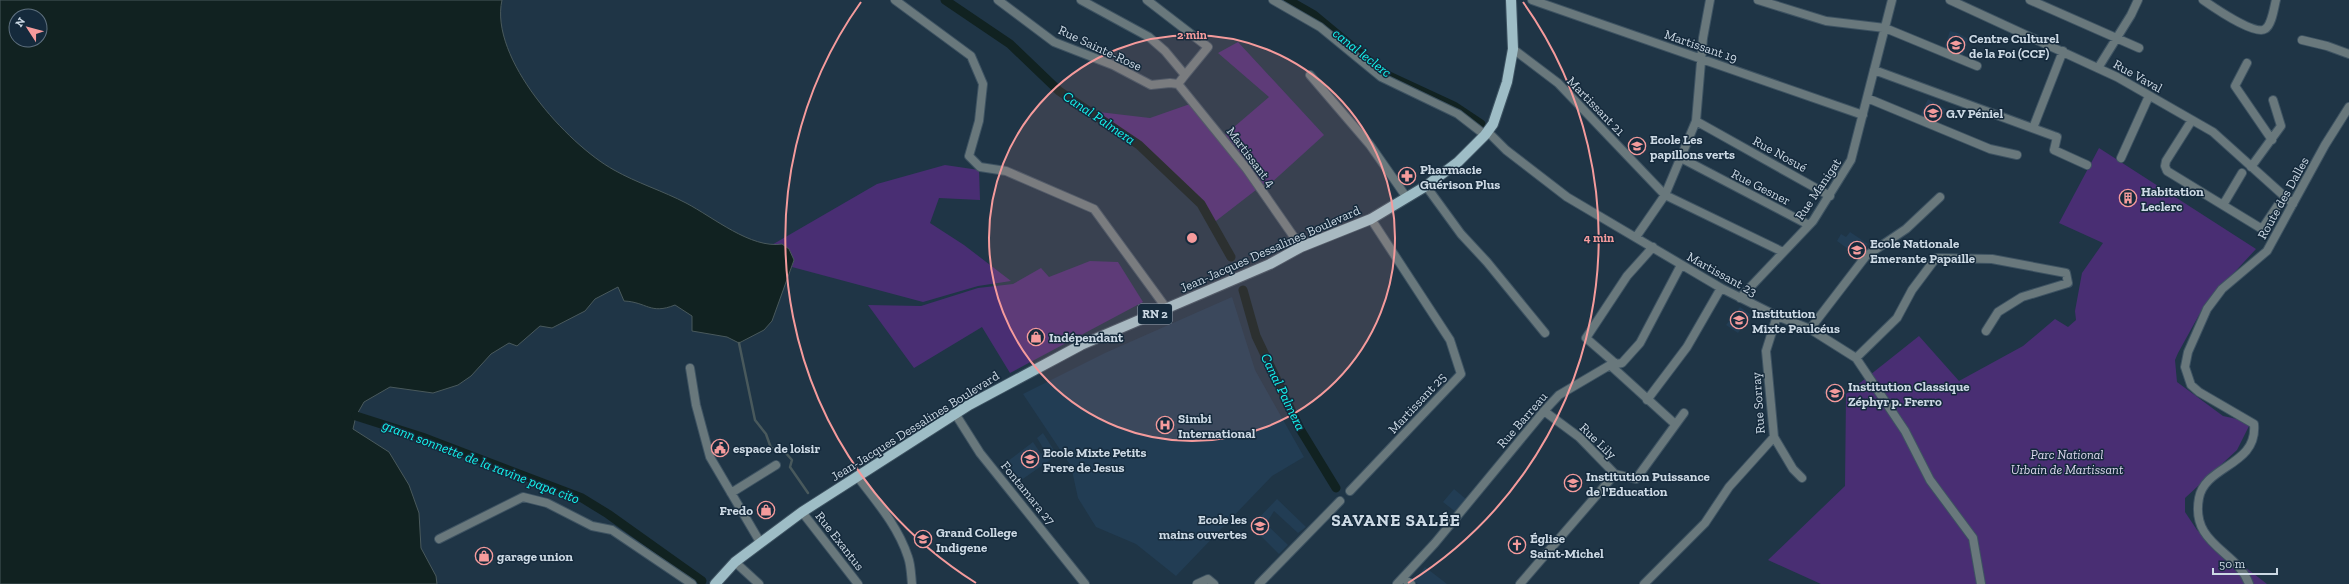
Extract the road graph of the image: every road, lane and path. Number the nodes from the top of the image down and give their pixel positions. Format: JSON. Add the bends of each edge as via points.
{"nodes":[{"id":1,"x":895,"y":0,"type":"edge"},
{"id":2,"x":998,"y":0,"type":"edge"},
{"id":3,"x":1081,"y":0,"type":"edge"},
{"id":4,"x":1146,"y":0,"type":"edge"},
{"id":5,"x":1273,"y":0,"type":"edge"},
{"id":6,"x":1511,"y":0,"type":"edge"},
{"id":7,"x":1532,"y":0,"type":"edge"},
{"id":8,"x":1710,"y":0,"type":"edge"},
{"id":9,"x":1758,"y":0,"type":"edge"},
{"id":10,"x":1892,"y":0,"type":"edge"},
{"id":11,"x":2030,"y":0,"type":"edge"},
{"id":12,"x":2138,"y":0,"type":"edge"},
{"id":13,"x":2203,"y":0,"type":"edge"},
{"id":14,"x":2276,"y":0,"type":"edge"},
{"id":15,"x":1953,"y":1,"type":"edge"},
{"id":16,"x":1776,"y":2,"type":"edge"},
{"id":17,"x":1885,"y":28,"type":"junction"},
{"id":18,"x":2117,"y":38,"type":"junction"},
{"id":19,"x":2302,"y":40,"type":"dead end"},
{"id":20,"x":2139,"y":48,"type":"dead end"},
{"id":21,"x":1513,"y":49,"type":"junction"},
{"id":22,"x":2063,"y":51,"type":"junction"},
{"id":23,"x":2349,"y":54,"type":"edge"},
{"id":24,"x":1702,"y":59,"type":"junction"},
{"id":25,"x":2247,"y":63,"type":"dead end"},
{"id":26,"x":1978,"y":66,"type":"dead end"},
{"id":27,"x":2098,"y":68,"type":"junction"},
{"id":28,"x":1874,"y":70,"type":"junction"},
{"id":29,"x":1184,"y":75,"type":"junction"},
{"id":30,"x":1310,"y":75,"type":"dead end"},
{"id":31,"x":1178,"y":84,"type":"junction"},
{"id":32,"x":2149,"y":96,"type":"junction"},
{"id":33,"x":1867,"y":98,"type":"junction"},
{"id":34,"x":2273,"y":100,"type":"dead end"},
{"id":35,"x":2349,"y":107,"type":"edge"},
{"id":36,"x":1863,"y":115,"type":"junction"},
{"id":37,"x":2192,"y":120,"type":"junction"},
{"id":38,"x":1696,"y":121,"type":"junction"},
{"id":39,"x":2033,"y":128,"type":"junction"},
{"id":40,"x":1486,"y":133,"type":"junction"},
{"id":41,"x":2272,"y":140,"type":"junction"},
{"id":42,"x":2017,"y":155,"type":"dead end"},
{"id":43,"x":1680,"y":158,"type":"junction"},
{"id":44,"x":2121,"y":158,"type":"dead end"},
{"id":45,"x":2087,"y":165,"type":"dead end"},
{"id":46,"x":2251,"y":167,"type":"junction"},
{"id":47,"x":2242,"y":173,"type":"dead end"},
{"id":48,"x":1426,"y":186,"type":"junction"},
{"id":49,"x":1664,"y":195,"type":"junction"},
{"id":50,"x":1830,"y":196,"type":"junction"},
{"id":51,"x":1940,"y":197,"type":"dead end"},
{"id":52,"x":1407,"y":198,"type":"junction"},
{"id":53,"x":2293,"y":204,"type":"junction"},
{"id":54,"x":2223,"y":205,"type":"junction"},
{"id":55,"x":2278,"y":205,"type":"dead end"},
{"id":56,"x":1371,"y":219,"type":"junction"},
{"id":57,"x":1809,"y":224,"type":"junction"},
{"id":58,"x":1636,"y":237,"type":"junction"},
{"id":59,"x":1302,"y":248,"type":"junction"},
{"id":60,"x":1653,"y":248,"type":"junction"},
{"id":61,"x":1783,"y":252,"type":"junction"},
{"id":62,"x":1681,"y":264,"type":"junction"},
{"id":63,"x":1720,"y":288,"type":"junction"},
{"id":64,"x":1740,"y":298,"type":"junction"},
{"id":65,"x":1167,"y":309,"type":"junction"},
{"id":66,"x":1777,"y":316,"type":"junction"},
{"id":67,"x":1810,"y":329,"type":"junction"},
{"id":68,"x":1986,"y":331,"type":"dead end"},
{"id":69,"x":1546,"y":333,"type":"dead end"},
{"id":70,"x":1856,"y":358,"type":"junction"},
{"id":71,"x":1613,"y":364,"type":"junction"},
{"id":72,"x":690,"y":368,"type":"dead end"},
{"id":73,"x":1647,"y":400,"type":"junction"},
{"id":74,"x":1544,"y":411,"type":"junction"},
{"id":75,"x":1684,"y":413,"type":"dead end"},
{"id":76,"x":956,"y":415,"type":"junction"},
{"id":77,"x":1675,"y":424,"type":"junction"},
{"id":78,"x":1774,"y":437,"type":"junction"},
{"id":79,"x":776,"y":465,"type":"dead end"},
{"id":80,"x":1615,"y":474,"type":"junction"},
{"id":81,"x":857,"y":476,"type":"junction"},
{"id":82,"x":1802,"y":478,"type":"dead end"},
{"id":83,"x":1350,"y":492,"type":"dead end"},
{"id":84,"x":731,"y":493,"type":"junction"},
{"id":85,"x":1340,"y":501,"type":"dead end"},
{"id":86,"x":802,"y":512,"type":"junction"},
{"id":87,"x":439,"y":539,"type":"dead end"},
{"id":88,"x":760,"y":542,"type":"junction"},
{"id":89,"x":735,"y":562,"type":"junction"},
{"id":90,"x":1400,"y":581,"type":"edge"},
{"id":91,"x":692,"y":584,"type":"edge"},
{"id":92,"x":715,"y":584,"type":"edge"},
{"id":93,"x":759,"y":584,"type":"edge"},
{"id":94,"x":858,"y":584,"type":"edge"},
{"id":95,"x":912,"y":584,"type":"edge"},
{"id":96,"x":1085,"y":584,"type":"edge"},
{"id":97,"x":1197,"y":584,"type":"edge"},
{"id":98,"x":1214,"y":584,"type":"edge"},
{"id":99,"x":1259,"y":584,"type":"edge"},
{"id":100,"x":1411,"y":584,"type":"edge"},
{"id":101,"x":1520,"y":584,"type":"edge"},
{"id":102,"x":1644,"y":584,"type":"edge"},
{"id":103,"x":1981,"y":584,"type":"edge"},
{"id":104,"x":2249,"y":584,"type":"edge"}],
"edges":[{"from":1,"to":65,"type":"street","via":[[971,56],[983,84],[979,121],[969,156],[980,167],[1006,171],[1094,209]]},
{"from":2,"to":31,"type":"street","name":"Rue Sainte-Rose","via":[[1054,42],[1114,65],[1150,85],[1170,82]]},
{"from":3,"to":29,"type":"street","via":[[1148,37],[1165,51]]},
{"from":4,"to":29,"type":"street","via":[[1208,47]]},
{"from":5,"to":40,"type":"street","name":"Martissant 23","via":[[1320,27],[1381,77],[1458,114]]},
{"from":6,"to":21,"type":"main road","name":"Jean-Jacques Dessalines Boulevard","number":"RN 2"},
{"from":7,"to":24,"type":"street","name":"Martissant 19"},
{"from":8,"to":24,"type":"street"},
{"from":9,"to":16,"type":"street"},
{"from":10,"to":17,"type":"street","name":"Rue Manigat"},
{"from":11,"to":18,"type":"street"},
{"from":12,"to":18,"type":"street"},
{"from":13,"to":14,"type":"street","via":[[2259,31],[2268,26]]},
{"from":15,"to":22,"type":"street","name":"Rue Vaval"},
{"from":16,"to":17,"type":"street","via":[[1826,20]]},
{"from":17,"to":26,"type":"street"},
{"from":17,"to":28,"type":"street","name":"Rue Manigat"},
{"from":18,"to":20,"type":"street"},
{"from":18,"to":27,"type":"street"},
{"from":19,"to":23,"type":"street"},
{"from":21,"to":40,"type":"main road","name":"Jean-Jacques Dessalines Boulevard","number":"RN 2","via":[[1508,82],[1499,111]]},
{"from":21,"to":49,"type":"street","name":"Martissant 21","via":[[1558,83]]},
{"from":22,"to":27,"type":"street","name":"Rue Vaval"},
{"from":22,"to":39,"type":"street"},
{"from":24,"to":36,"type":"street","name":"Martissant 19"},
{"from":24,"to":38,"type":"street"},
{"from":25,"to":41,"type":"street","via":[[2236,86]]},
{"from":27,"to":32,"type":"street","name":"Rue Vaval"},
{"from":28,"to":33,"type":"street","name":"Rue Manigat"},
{"from":28,"to":39,"type":"street"},
{"from":29,"to":31,"type":"street"},
{"from":30,"to":52,"type":"street","via":[[1370,145]]},
{"from":31,"to":59,"type":"street","name":"Martissant 4","via":[[1246,168]]},
{"from":32,"to":37,"type":"street","name":"Rue Vaval"},
{"from":32,"to":44,"type":"street"},
{"from":33,"to":36,"type":"street","name":"Rue Manigat"},
{"from":33,"to":42,"type":"street","via":[[1990,149]]},
{"from":34,"to":41,"type":"street","via":[[2281,126]]},
{"from":35,"to":53,"type":"street","name":"Route des Dalles"},
{"from":36,"to":50,"type":"street","name":"Rue Manigat","via":[[1851,160]]},
{"from":37,"to":46,"type":"street","name":"Rue Vaval","via":[[2213,132]]},
{"from":37,"to":54,"type":"street","via":[[2165,166],[2170,174]]},
{"from":38,"to":43,"type":"street"},
{"from":38,"to":50,"type":"street","name":"Rue Nosué"},
{"from":39,"to":45,"type":"street","via":[[2057,137],[2054,150]]},
{"from":40,"to":48,"type":"main road","name":"Jean-Jacques Dessalines Boulevard","number":"RN 2","via":[[1458,162]]},
{"from":40,"to":58,"type":"street","name":"Martissant 23","via":[[1567,196]]},
{"from":41,"to":46,"type":"street"},
{"from":43,"to":49,"type":"street"},
{"from":43,"to":57,"type":"street","name":"Rue Gesner"},
{"from":46,"to":53,"type":"street","name":"Rue Vaval"},
{"from":47,"to":54,"type":"street"},
{"from":48,"to":52,"type":"main road","name":"Jean-Jacques Dessalines Boulevard","number":"RN 2"},
{"from":48,"to":69,"type":"street","via":[[1461,234]]},
{"from":49,"to":58,"type":"street"},
{"from":49,"to":61,"type":"street","name":"Martissant 21"},
{"from":50,"to":57,"type":"street","name":"Rue Manigat"},
{"from":51,"to":67,"type":"street","via":[[1906,229],[1866,256]]},
{"from":52,"to":56,"type":"main road","name":"Jean-Jacques Dessalines Boulevard","number":"RN 2"},
{"from":53,"to":104,"type":"street","name":"Route des Dalles","via":[[2267,251],[2222,289],[2207,309],[2188,352],[2185,366],[2191,385],[2199,392],[2254,424],[2255,434],[2246,453],[2216,475],[2204,487],[2199,498],[2202,529],[2214,546],[2231,559]]},
{"from":54,"to":55,"type":"street","via":[[2262,229]]},
{"from":56,"to":59,"type":"main road","name":"Jean-Jacques Dessalines Boulevard","number":"RN 2"},
{"from":56,"to":83,"type":"street","name":"Martissant 25","via":[[1450,340],[1460,374]]},
{"from":57,"to":61,"type":"street","name":"Rue Manigat"},
{"from":58,"to":60,"type":"street","name":"Martissant 23"},
{"from":59,"to":65,"type":"main road","name":"Jean-Jacques Dessalines Boulevard","number":"RN 2"},
{"from":60,"to":62,"type":"street","name":"Martissant 23"},
{"from":60,"to":71,"type":"street","via":[[1627,276],[1586,338]]},
{"from":61,"to":64,"type":"street","name":"Rue Manigat"},
{"from":62,"to":63,"type":"street","name":"Martissant 23"},
{"from":62,"to":71,"type":"street","name":"Rue Barreau","via":[[1640,343],[1622,363]]},
{"from":63,"to":64,"type":"street","name":"Martissant 23"},
{"from":63,"to":73,"type":"street","via":[[1687,347]]},
{"from":64,"to":66,"type":"street","name":"Martissant 23"},
{"from":65,"to":76,"type":"main road","name":"Jean-Jacques Dessalines Boulevard","number":"RN 2","via":[[1081,345]]},
{"from":66,"to":67,"type":"street","name":"Martissant 23"},
{"from":66,"to":78,"type":"street","name":"Rue Sorray","via":[[1766,351]]},
{"from":67,"to":70,"type":"street","name":"Martissant 23"},
{"from":68,"to":70,"type":"street","via":[[1998,312],[2022,297],[2068,283],[2066,273],[1992,259],[1936,258],[1912,290],[1897,318]]},
{"from":70,"to":103,"type":"street","name":"Martissant 23","via":[[1906,431],[1930,480],[1973,538]]},
{"from":71,"to":73,"type":"street"},
{"from":71,"to":74,"type":"street","name":"Rue Barreau","via":[[1558,395]]},
{"from":72,"to":84,"type":"street","via":[[696,405],[710,457]]},
{"from":73,"to":77,"type":"street"},
{"from":74,"to":80,"type":"street","name":"Rue Lily","via":[[1579,437]]},
{"from":74,"to":90,"type":"street","name":"Rue Barreau","via":[[1435,543]]},
{"from":75,"to":77,"type":"street"},
{"from":76,"to":81,"type":"main road","name":"Jean-Jacques Dessalines Boulevard","number":"RN 2"},
{"from":76,"to":96,"type":"street","name":"Fontamara 27","via":[[980,453]]},
{"from":77,"to":80,"type":"street","via":[[1636,479]]},
{"from":78,"to":82,"type":"street","via":[[1793,469]]},
{"from":78,"to":102,"type":"street","name":"Rue Sorray","via":[[1729,486],[1705,523]]},
{"from":79,"to":84,"type":"street"},
{"from":80,"to":101,"type":"street","name":"Rue Lily"},
{"from":81,"to":86,"type":"main road","name":"Jean-Jacques Dessalines Boulevard","number":"RN 2"},
{"from":81,"to":95,"type":"street","via":[[892,523],[908,558]]},
{"from":84,"to":88,"type":"street"},
{"from":85,"to":99,"type":"street"},
{"from":86,"to":88,"type":"main road","name":"Jean-Jacques Dessalines Boulevard","number":"RN 2"},
{"from":86,"to":94,"type":"street","name":"Rue Exantus"},
{"from":87,"to":91,"type":"street","via":[[523,497],[547,503],[592,526],[612,530]]},
{"from":88,"to":89,"type":"main road","name":"Jean-Jacques Dessalines Boulevard","number":"RN 2"},
{"from":89,"to":92,"type":"main road","name":"Jean-Jacques Dessalines Boulevard","number":"RN 2"},
{"from":89,"to":93,"type":"street"},
{"from":90,"to":100,"type":"street"},
{"from":97,"to":98,"type":"street","via":[[1208,579]]}]}
